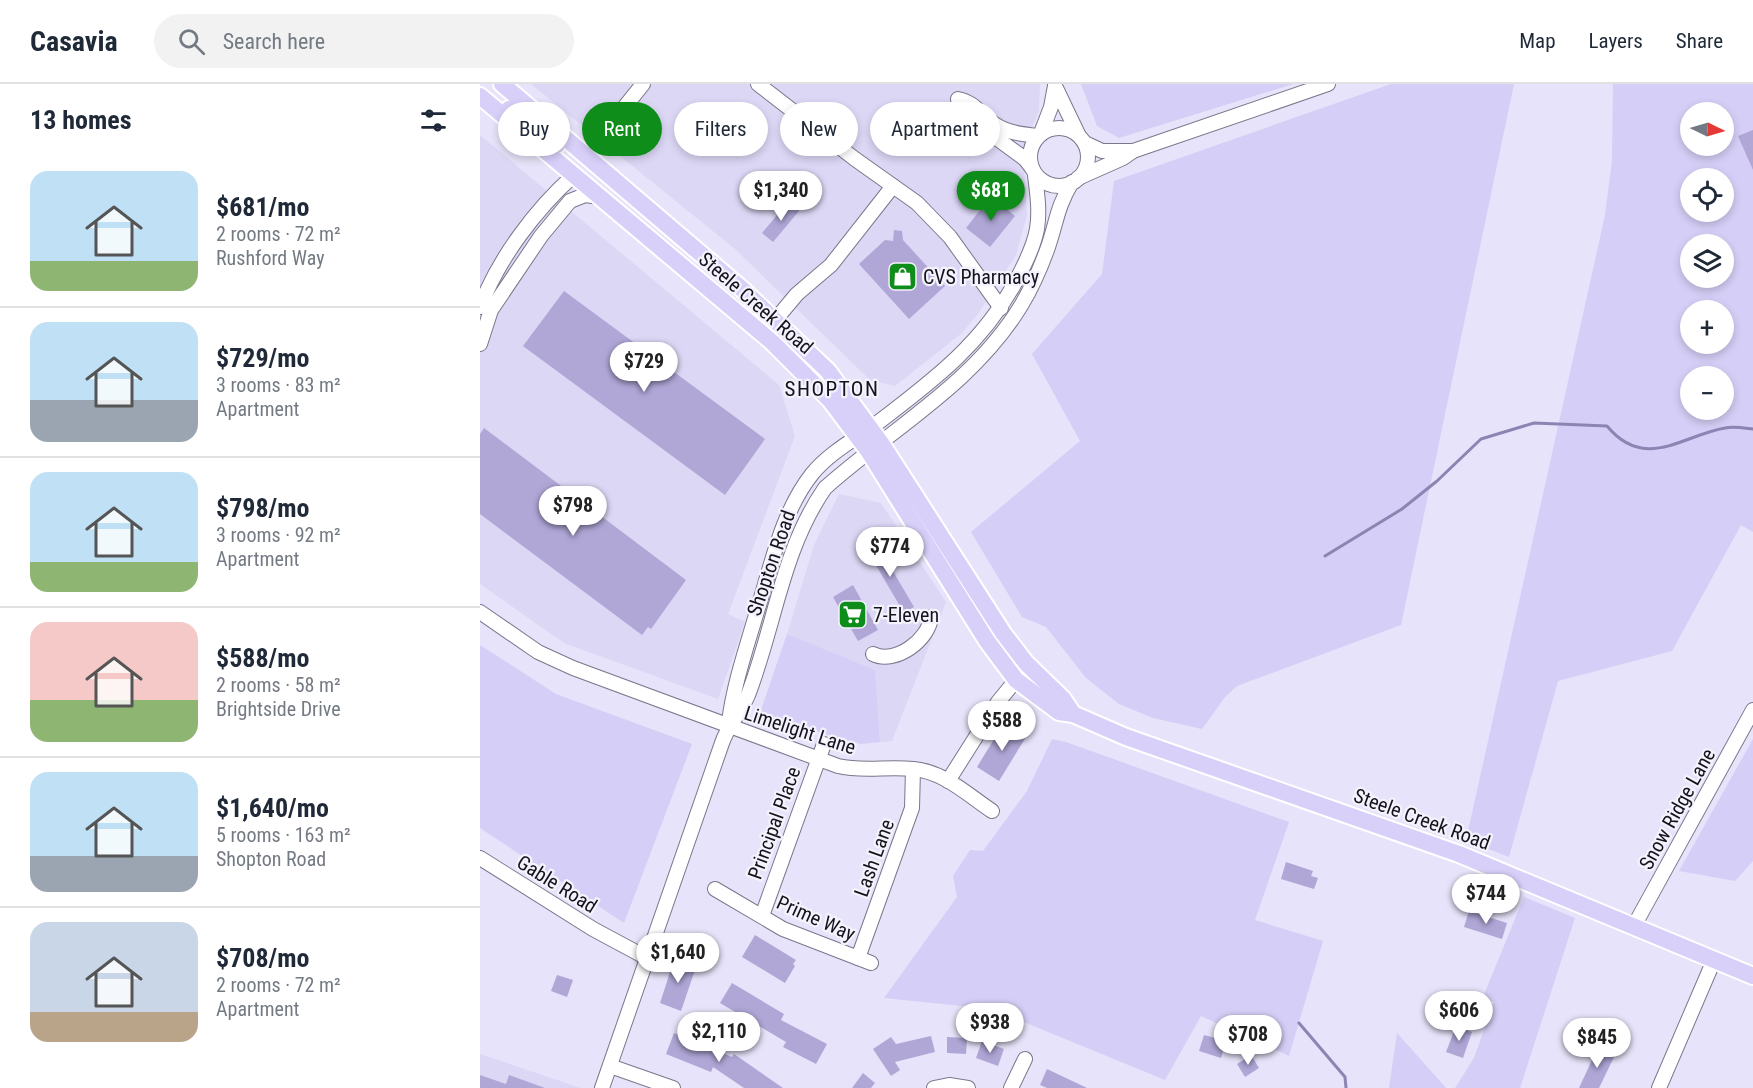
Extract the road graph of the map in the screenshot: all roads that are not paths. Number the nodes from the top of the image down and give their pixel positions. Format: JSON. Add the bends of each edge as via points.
{"nodes":[{"id":1,"x":502,"y":84,"type":"edge"},
{"id":2,"x":643,"y":84,"type":"edge"},
{"id":3,"x":758,"y":84,"type":"edge"},
{"id":4,"x":1328,"y":84,"type":"edge"},
{"id":5,"x":1055,"y":85,"type":"edge"},
{"id":6,"x":480,"y":90,"type":"edge"},
{"id":7,"x":480,"y":96,"type":"edge"},
{"id":8,"x":628,"y":102,"type":"edge"},
{"id":9,"x":1039,"y":134,"type":"junction"},
{"id":10,"x":1081,"y":139,"type":"junction"},
{"id":11,"x":1133,"y":151,"type":"junction"},
{"id":12,"x":582,"y":152,"type":"edge"},
{"id":13,"x":584,"y":156,"type":"edge"},
{"id":14,"x":586,"y":156,"type":"edge"},
{"id":15,"x":1034,"y":172,"type":"junction"},
{"id":16,"x":574,"y":175,"type":"junction"},
{"id":17,"x":1075,"y":180,"type":"junction"},
{"id":18,"x":893,"y":186,"type":"junction"},
{"id":19,"x":600,"y":197,"type":"junction"},
{"id":20,"x":711,"y":263,"type":"junction"},
{"id":21,"x":480,"y":307,"type":"edge"},
{"id":22,"x":1001,"y":308,"type":"junction"},
{"id":23,"x":776,"y":319,"type":"junction"},
{"id":24,"x":480,"y":344,"type":"edge"},
{"id":25,"x":864,"y":432,"type":"junction"},
{"id":26,"x":875,"y":448,"type":"junction"},
{"id":27,"x":480,"y":612,"type":"edge"},
{"id":28,"x":931,"y":617,"type":"dead end"},
{"id":29,"x":873,"y":654,"type":"dead end"},
{"id":30,"x":1016,"y":680,"type":"junction"},
{"id":31,"x":1753,"y":710,"type":"edge"},
{"id":32,"x":1073,"y":714,"type":"junction"},
{"id":33,"x":728,"y":727,"type":"junction"},
{"id":34,"x":824,"y":744,"type":"dead end"},
{"id":35,"x":818,"y":759,"type":"junction"},
{"id":36,"x":913,"y":769,"type":"junction"},
{"id":37,"x":948,"y":781,"type":"junction"},
{"id":38,"x":992,"y":811,"type":"dead end"},
{"id":39,"x":480,"y":858,"type":"edge"},
{"id":40,"x":715,"y":889,"type":"dead end"},
{"id":41,"x":762,"y":916,"type":"junction"},
{"id":42,"x":1634,"y":926,"type":"junction"},
{"id":43,"x":647,"y":958,"type":"junction"},
{"id":44,"x":865,"y":960,"type":"joint"},
{"id":45,"x":1714,"y":960,"type":"junction"},
{"id":46,"x":1753,"y":976,"type":"edge"},
{"id":47,"x":1025,"y":1059,"type":"dead end"},
{"id":48,"x":610,"y":1066,"type":"junction"},
{"id":49,"x":602,"y":1088,"type":"edge"},
{"id":50,"x":673,"y":1088,"type":"edge"},
{"id":51,"x":934,"y":1088,"type":"edge"},
{"id":52,"x":968,"y":1088,"type":"edge"},
{"id":53,"x":1011,"y":1088,"type":"edge"},
{"id":54,"x":1659,"y":1088,"type":"edge"}],
"edges":[{"from":1,"to":12,"type":"main road","name":"Steele Creek Road"},
{"from":2,"to":8,"type":"street"},
{"from":3,"to":18,"type":"street"},
{"from":4,"to":11,"type":"street"},
{"from":5,"to":9,"type":"street","via":[[1052,107]]},
{"from":5,"to":10,"type":"street"},
{"from":6,"to":13,"type":"main road","via":[[572,157]]},
{"from":7,"to":16,"type":"main road","name":"Steele Creek Road"},
{"from":9,"to":10,"type":"street","via":[[1062,128]]},
{"from":9,"to":15,"type":"street","via":[[1030,153]]},
{"from":9,"to":15,"type":"street","via":[[1005,130],[970,102],[958,99],[961,112],[1025,159]]},
{"from":10,"to":11,"type":"street","via":[[1102,151]]},
{"from":10,"to":17,"type":"street","via":[[1088,160]]},
{"from":11,"to":17,"type":"street"},
{"from":14,"to":20,"type":"main road","name":"Steele Creek Road"},
{"from":15,"to":17,"type":"street","via":[[1052,185]]},
{"from":15,"to":22,"type":"street","name":"Shopton Road","via":[[1039,205],[1037,230]]},
{"from":16,"to":19,"type":"main road","name":"Steele Creek Road"},
{"from":16,"to":20,"type":"main road","via":[[585,173],[594,177],[631,208]]},
{"from":16,"to":21,"type":"street","via":[[556,191],[506,255]]},
{"from":17,"to":26,"type":"street","name":"Shopton Road","via":[[1059,203],[1047,250],[1033,283],[998,338],[964,376]]},
{"from":18,"to":22,"type":"street","via":[[917,203],[951,237]]},
{"from":18,"to":23,"type":"street","via":[[831,265],[797,294]]},
{"from":19,"to":24,"type":"street","via":[[585,195],[570,201],[541,236],[496,302]]},
{"from":19,"to":25,"type":"main road","name":"Steele Creek Road","via":[[772,342]]},
{"from":20,"to":23,"type":"main road","name":"Steele Creek Road"},
{"from":22,"to":25,"type":"street","name":"Shopton Road","via":[[949,368]]},
{"from":23,"to":25,"type":"main road","name":"Steele Creek Road","via":[[828,371]]},
{"from":25,"to":26,"type":"main road","name":"Steele Creek Road"},
{"from":25,"to":33,"type":"street","name":"Shopton Road","via":[[813,473],[788,516],[732,693]]},
{"from":26,"to":30,"type":"main road","name":"Steele Creek Road","via":[[987,641]]},
{"from":26,"to":32,"type":"main road","name":"Steele Creek Road","via":[[1003,633]]},
{"from":26,"to":33,"type":"street","name":"Shopton Road","via":[[825,488],[809,510],[782,581],[747,697]]},
{"from":27,"to":33,"type":"street","name":"Limelight Lane","via":[[538,652]]},
{"from":28,"to":29,"type":"street","via":[[930,628],[897,655],[881,658]]},
{"from":30,"to":32,"type":"main road","name":"Steele Creek Road","via":[[1059,712]]},
{"from":30,"to":37,"type":"street"},
{"from":31,"to":42,"type":"street","name":"Snow Ridge Lane"},
{"from":32,"to":42,"type":"main road","name":"Steele Creek Road","via":[[1126,737],[1459,854]]},
{"from":33,"to":35,"type":"street","name":"Limelight Lane"},
{"from":33,"to":43,"type":"street","name":"Shopton Road"},
{"from":34,"to":35,"type":"street","name":"Principal Place"},
{"from":35,"to":36,"type":"street","name":"Limelight Lane","via":[[850,769]]},
{"from":35,"to":41,"type":"street","name":"Principal Place"},
{"from":36,"to":37,"type":"street","name":"Limelight Lane"},
{"from":36,"to":44,"type":"street","name":"Lash Lane","via":[[912,808]]},
{"from":37,"to":38,"type":"street","name":"Limelight Lane"},
{"from":39,"to":43,"type":"street","name":"Gable Road"},
{"from":40,"to":41,"type":"street","name":"Prime Way"},
{"from":41,"to":44,"type":"street","name":"Prime Way","via":[[797,935]]},
{"from":42,"to":45,"type":"main road","name":"Steele Creek Road"},
{"from":43,"to":48,"type":"street","name":"Shopton Road"},
{"from":45,"to":46,"type":"main road","name":"Steele Creek Road"},
{"from":45,"to":54,"type":"street"},
{"from":47,"to":53,"type":"street"},
{"from":48,"to":49,"type":"street","name":"Shopton Road"},
{"from":48,"to":50,"type":"street"},
{"from":51,"to":52,"type":"street"}]}
